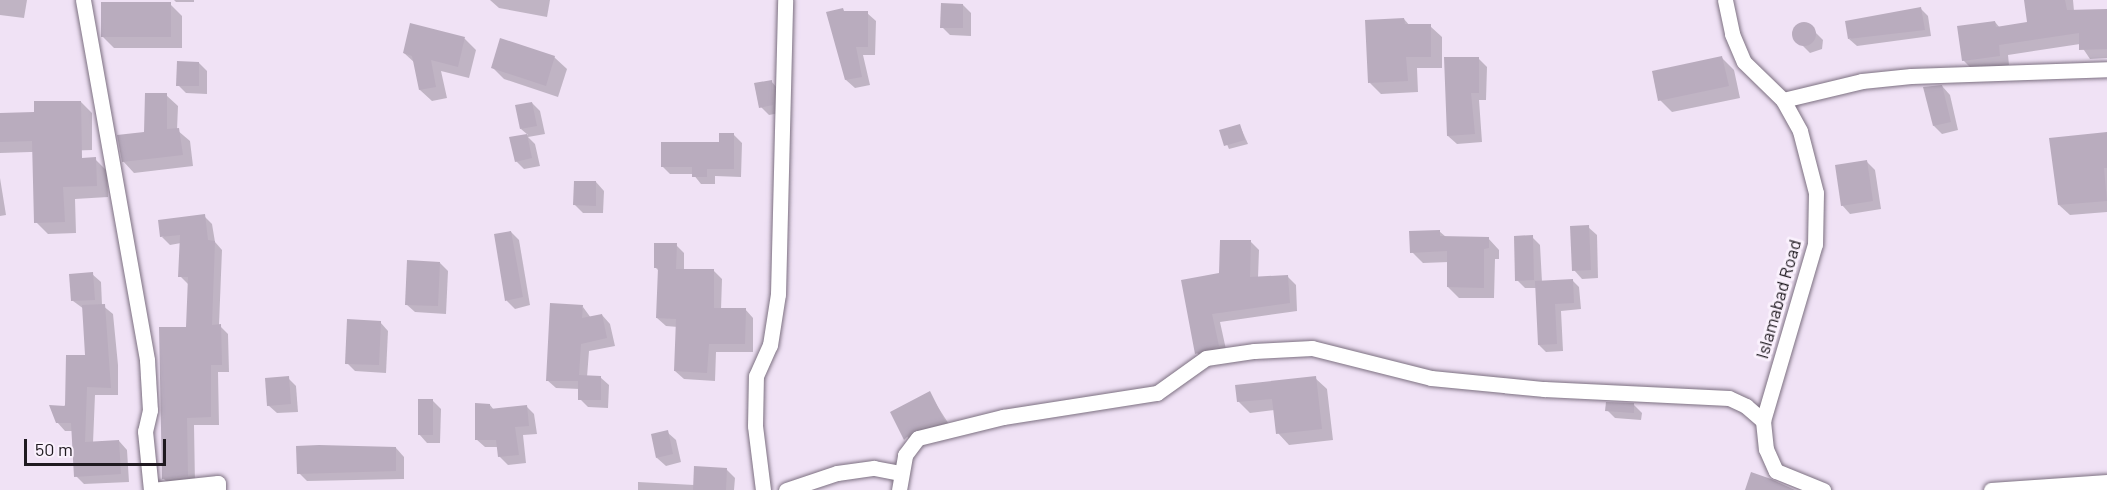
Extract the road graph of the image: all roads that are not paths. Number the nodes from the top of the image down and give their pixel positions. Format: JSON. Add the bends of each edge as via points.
{"nodes":[{"id":1,"x":82,"y":0,"type":"edge"},
{"id":2,"x":785,"y":0,"type":"edge"},
{"id":3,"x":1725,"y":0,"type":"edge"},
{"id":4,"x":2107,"y":69,"type":"edge"},
{"id":5,"x":1783,"y":100,"type":"junction"},
{"id":6,"x":1763,"y":421,"type":"junction"},
{"id":7,"x":900,"y":473,"type":"junction"},
{"id":8,"x":2107,"y":482,"type":"edge"},
{"id":9,"x":152,"y":490,"type":"edge"},
{"id":10,"x":218,"y":490,"type":"edge"},
{"id":11,"x":763,"y":490,"type":"edge"},
{"id":12,"x":786,"y":490,"type":"edge"},
{"id":13,"x":899,"y":490,"type":"edge"},
{"id":14,"x":1823,"y":490,"type":"edge"},
{"id":15,"x":1991,"y":490,"type":"edge"}],
"edges":[{"from":1,"to":9,"type":"street","via":[[147,360],[150,410],[145,431]]},
{"from":2,"to":11,"type":"street","via":[[778,294],[770,345],[756,376],[755,426]]},
{"from":3,"to":5,"type":"street","name":"Islamabad Road","via":[[1732,34],[1744,62]]},
{"from":4,"to":5,"type":"street","via":[[1901,77],[1862,81]]},
{"from":5,"to":6,"type":"street","name":"Islamabad Road","via":[[1800,131],[1816,193],[1815,244]]},
{"from":6,"to":7,"type":"street","via":[[1729,398],[1544,389],[1431,378],[1312,348],[1254,351],[1206,358],[1157,393],[1003,417],[918,438],[905,455]]},
{"from":6,"to":14,"type":"street","name":"Islamabad Road","via":[[1766,449],[1776,471]]},
{"from":7,"to":12,"type":"street","via":[[874,468],[837,473]]},
{"from":7,"to":13,"type":"street"},
{"from":8,"to":15,"type":"street"},
{"from":9,"to":10,"type":"street","via":[[218,483]]}]}
